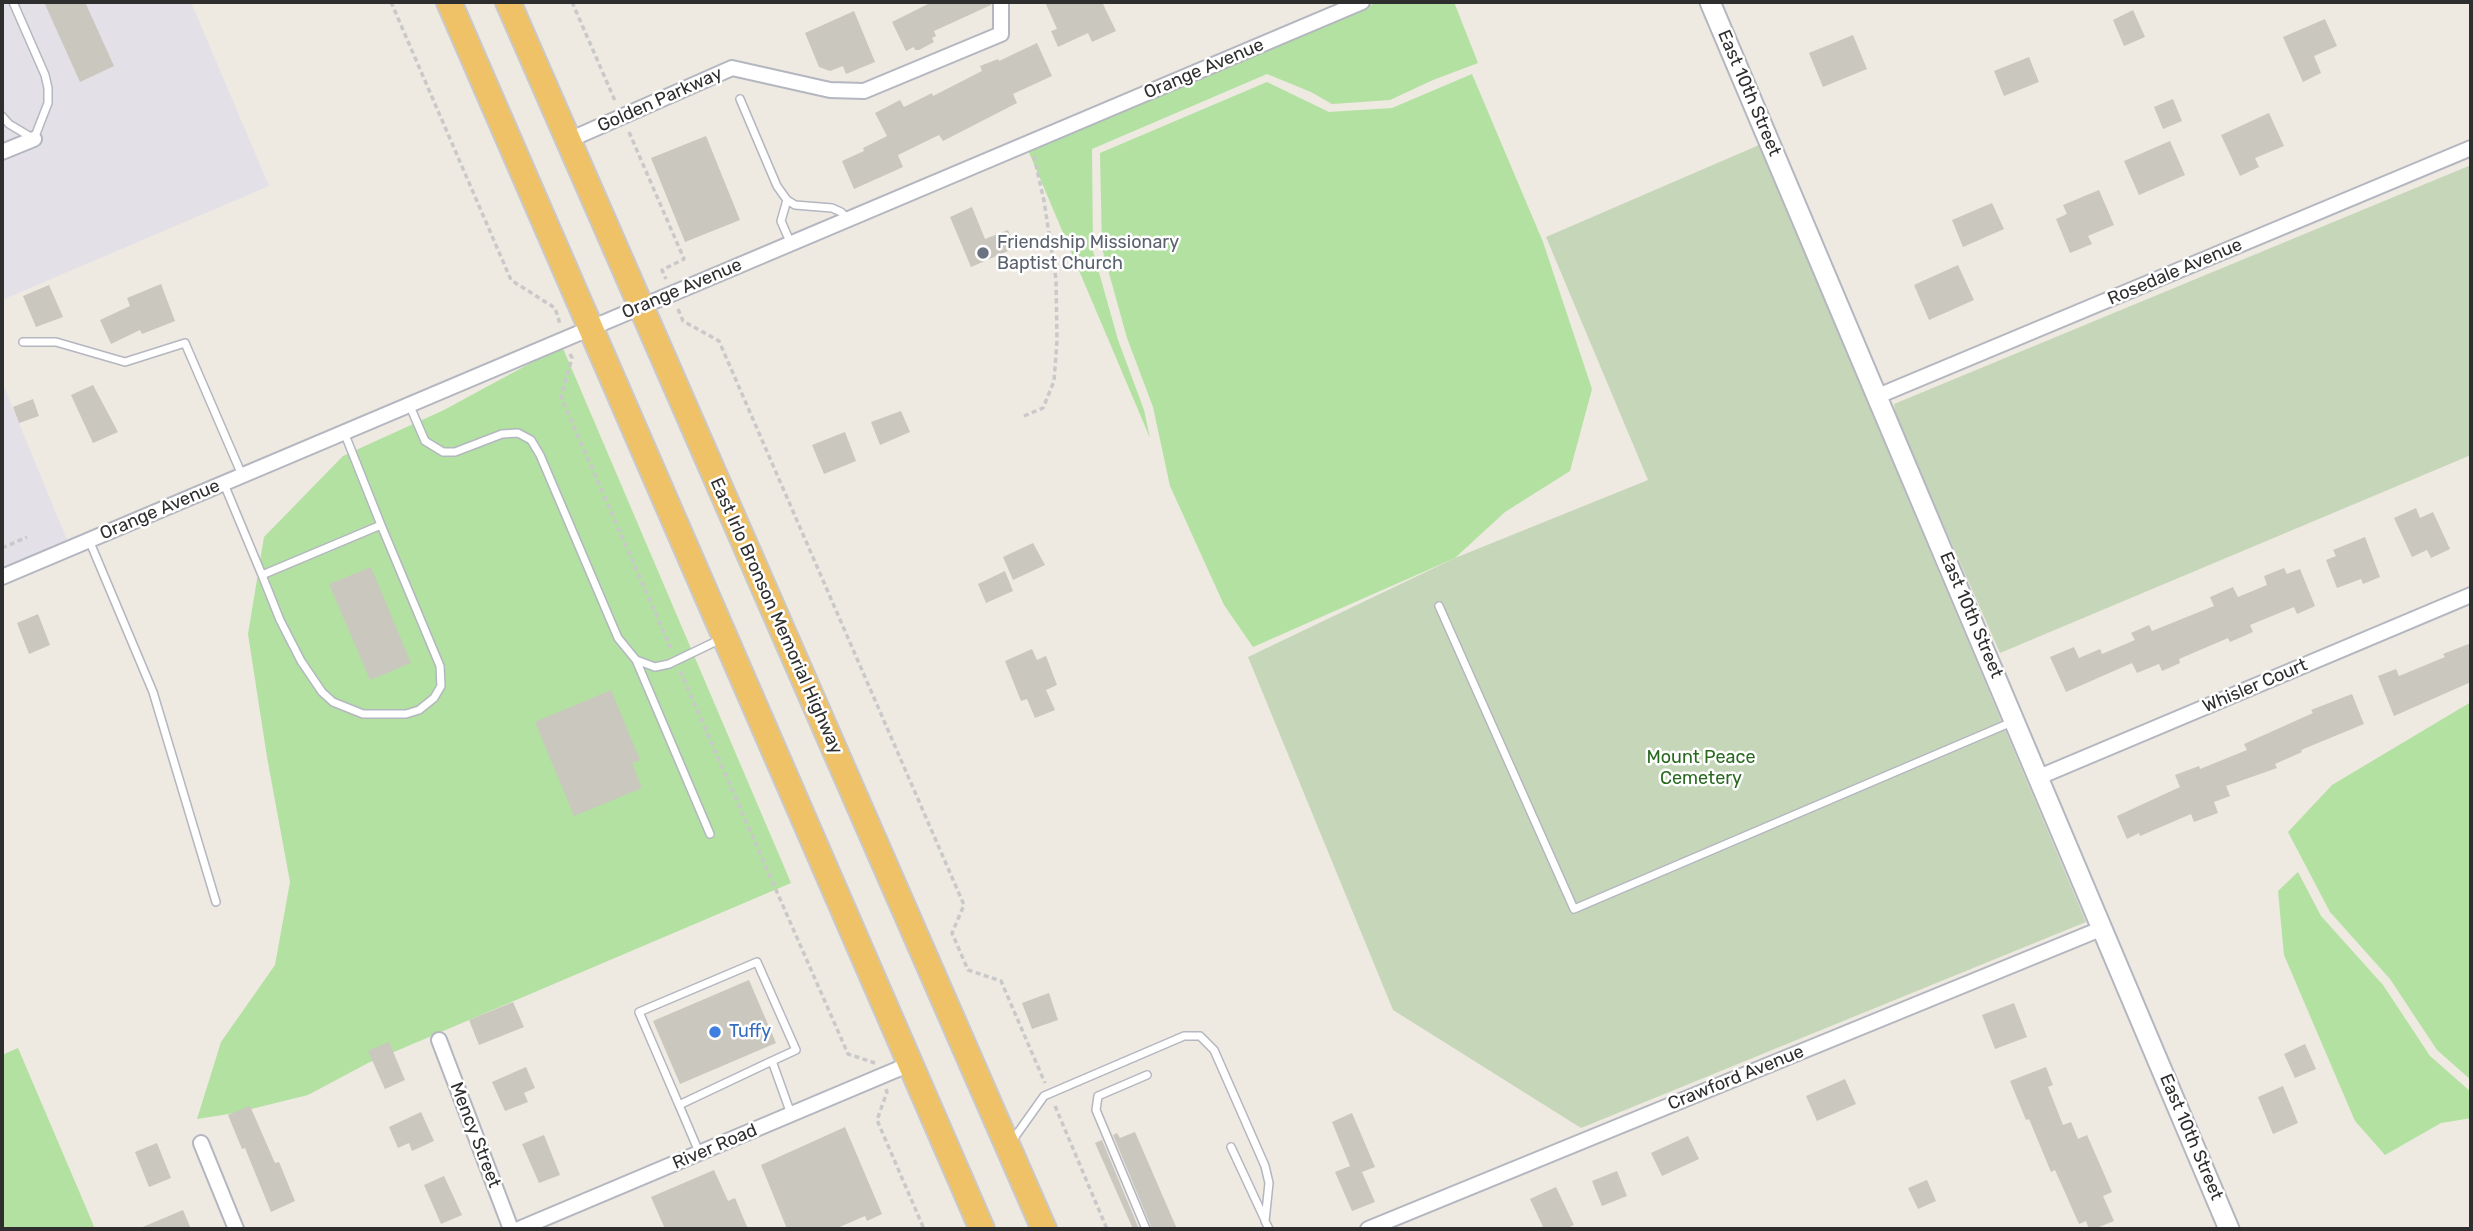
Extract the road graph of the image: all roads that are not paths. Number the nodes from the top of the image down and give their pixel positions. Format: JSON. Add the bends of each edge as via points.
{"nodes":[{"id":1,"x":13,"y":2,"type":"edge"},
{"id":2,"x":449,"y":2,"type":"edge"},
{"id":3,"x":508,"y":2,"type":"edge"},
{"id":4,"x":1001,"y":2,"type":"edge"},
{"id":5,"x":1362,"y":2,"type":"edge"},
{"id":6,"x":1710,"y":2,"type":"edge"},
{"id":7,"x":740,"y":99,"type":"dead end"},
{"id":8,"x":2,"y":116,"type":"edge"},
{"id":9,"x":34,"y":139,"type":"junction"},
{"id":10,"x":569,"y":140,"type":"junction"},
{"id":11,"x":2471,"y":148,"type":"edge"},
{"id":12,"x":2,"y":152,"type":"edge"},
{"id":13,"x":787,"y":200,"type":"junction"},
{"id":14,"x":849,"y":220,"type":"junction"},
{"id":15,"x":791,"y":244,"type":"junction"},
{"id":16,"x":641,"y":307,"type":"junction"},
{"id":17,"x":590,"y":328,"type":"junction"},
{"id":18,"x":23,"y":342,"type":"dead end"},
{"id":19,"x":1878,"y":396,"type":"junction"},
{"id":20,"x":409,"y":404,"type":"junction"},
{"id":21,"x":343,"y":432,"type":"junction"},
{"id":22,"x":242,"y":475,"type":"junction"},
{"id":23,"x":223,"y":483,"type":"junction"},
{"id":24,"x":381,"y":525,"type":"junction"},
{"id":25,"x":89,"y":540,"type":"junction"},
{"id":26,"x":262,"y":575,"type":"junction"},
{"id":27,"x":2,"y":577,"type":"edge"},
{"id":28,"x":2471,"y":595,"type":"edge"},
{"id":29,"x":1439,"y":606,"type":"dead end"},
{"id":30,"x":725,"y":638,"type":"junction"},
{"id":31,"x":636,"y":660,"type":"junction"},
{"id":32,"x":2015,"y":720,"type":"junction"},
{"id":33,"x":2039,"y":777,"type":"junction"},
{"id":34,"x":710,"y":834,"type":"dead end"},
{"id":35,"x":216,"y":902,"type":"dead end"},
{"id":36,"x":2104,"y":928,"type":"junction"},
{"id":37,"x":439,"y":1040,"type":"dead end"},
{"id":38,"x":772,"y":1061,"type":"junction"},
{"id":39,"x":910,"y":1064,"type":"junction"},
{"id":40,"x":1147,"y":1075,"type":"dead end"},
{"id":41,"x":679,"y":1105,"type":"junction"},
{"id":42,"x":792,"y":1115,"type":"junction"},
{"id":43,"x":201,"y":1143,"type":"dead end"},
{"id":44,"x":1231,"y":1147,"type":"dead end"},
{"id":45,"x":1008,"y":1148,"type":"junction"},
{"id":46,"x":699,"y":1153,"type":"junction"},
{"id":47,"x":1265,"y":1221,"type":"junction"},
{"id":48,"x":236,"y":1229,"type":"edge"},
{"id":49,"x":511,"y":1229,"type":"edge"},
{"id":50,"x":519,"y":1229,"type":"edge"},
{"id":51,"x":982,"y":1229,"type":"edge"},
{"id":52,"x":1044,"y":1229,"type":"edge"},
{"id":53,"x":1146,"y":1229,"type":"edge"},
{"id":54,"x":1269,"y":1229,"type":"edge"},
{"id":55,"x":1368,"y":1229,"type":"edge"},
{"id":56,"x":2229,"y":1229,"type":"edge"}],
"edges":[{"from":1,"to":9,"type":"lane","via":[[48,88],[46,110]]},
{"from":2,"to":17,"type":"highway"},
{"from":3,"to":10,"type":"highway","name":"East Irlo Bronson Memorial Highway"},
{"from":4,"to":10,"type":"street","name":"Golden Parkway","via":[[1001,34],[864,91],[830,90],[732,68]]},
{"from":5,"to":14,"type":"street","name":"Orange Avenue"},
{"from":6,"to":19,"type":"street","name":"East 10th Street"},
{"from":7,"to":13,"type":"lane"},
{"from":8,"to":9,"type":"lane"},
{"from":9,"to":12,"type":"street"},
{"from":10,"to":16,"type":"highway","name":"East Irlo Bronson Memorial Highway"},
{"from":11,"to":19,"type":"street","name":"Rosedale Avenue"},
{"from":13,"to":14,"type":"lane","via":[[795,205],[832,208]]},
{"from":13,"to":15,"type":"lane","via":[[781,221]]},
{"from":14,"to":15,"type":"street","name":"Orange Avenue"},
{"from":15,"to":16,"type":"street","name":"Orange Avenue"},
{"from":16,"to":17,"type":"street","name":"Orange Avenue"},
{"from":16,"to":45,"type":"highway","name":"East Irlo Bronson Memorial Highway"},
{"from":17,"to":20,"type":"street","name":"Orange Avenue"},
{"from":17,"to":30,"type":"highway"},
{"from":18,"to":22,"type":"lane","via":[[56,342],[125,362],[185,344]]},
{"from":19,"to":32,"type":"street","name":"East 10th Street"},
{"from":20,"to":21,"type":"street","name":"Orange Avenue"},
{"from":20,"to":31,"type":"lane","via":[[425,441],[443,452],[455,452],[502,434],[518,433],[531,440],[618,638]]},
{"from":21,"to":22,"type":"street","name":"Orange Avenue"},
{"from":21,"to":24,"type":"lane"},
{"from":22,"to":23,"type":"street","name":"Orange Avenue"},
{"from":23,"to":25,"type":"street","name":"Orange Avenue"},
{"from":23,"to":26,"type":"lane"},
{"from":24,"to":26,"type":"lane"},
{"from":24,"to":26,"type":"lane","via":[[440,666],[441,686],[419,710],[362,714],[333,702],[300,661]]},
{"from":25,"to":27,"type":"street","name":"Orange Avenue"},
{"from":25,"to":35,"type":"lane","via":[[153,692]]},
{"from":28,"to":33,"type":"street","name":"Whisler Court"},
{"from":29,"to":32,"type":"lane","via":[[1574,909]]},
{"from":30,"to":31,"type":"lane","via":[[655,667]]},
{"from":30,"to":39,"type":"highway"},
{"from":31,"to":34,"type":"lane"},
{"from":32,"to":33,"type":"street","name":"East 10th Street"},
{"from":33,"to":36,"type":"street","name":"East 10th Street"},
{"from":36,"to":55,"type":"street","name":"Crawford Avenue"},
{"from":36,"to":56,"type":"street","name":"East 10th Street"},
{"from":37,"to":49,"type":"street","name":"Mency Street"},
{"from":38,"to":41,"type":"lane"},
{"from":38,"to":41,"type":"lane","via":[[796,1050],[757,962],[639,1012]]},
{"from":38,"to":42,"type":"lane"},
{"from":39,"to":42,"type":"street","name":"River Road"},
{"from":39,"to":51,"type":"highway"},
{"from":40,"to":53,"type":"lane","via":[[1098,1096],[1096,1110]]},
{"from":41,"to":46,"type":"lane"},
{"from":42,"to":46,"type":"street","name":"River Road"},
{"from":43,"to":48,"type":"street"},
{"from":44,"to":47,"type":"lane"},
{"from":45,"to":47,"type":"lane","via":[[1044,1096],[1184,1036],[1200,1036],[1214,1050],[1265,1166],[1269,1183]]},
{"from":45,"to":52,"type":"highway","name":"East Irlo Bronson Memorial Highway"},
{"from":46,"to":50,"type":"street","name":"River Road"},
{"from":47,"to":54,"type":"lane"}]}
